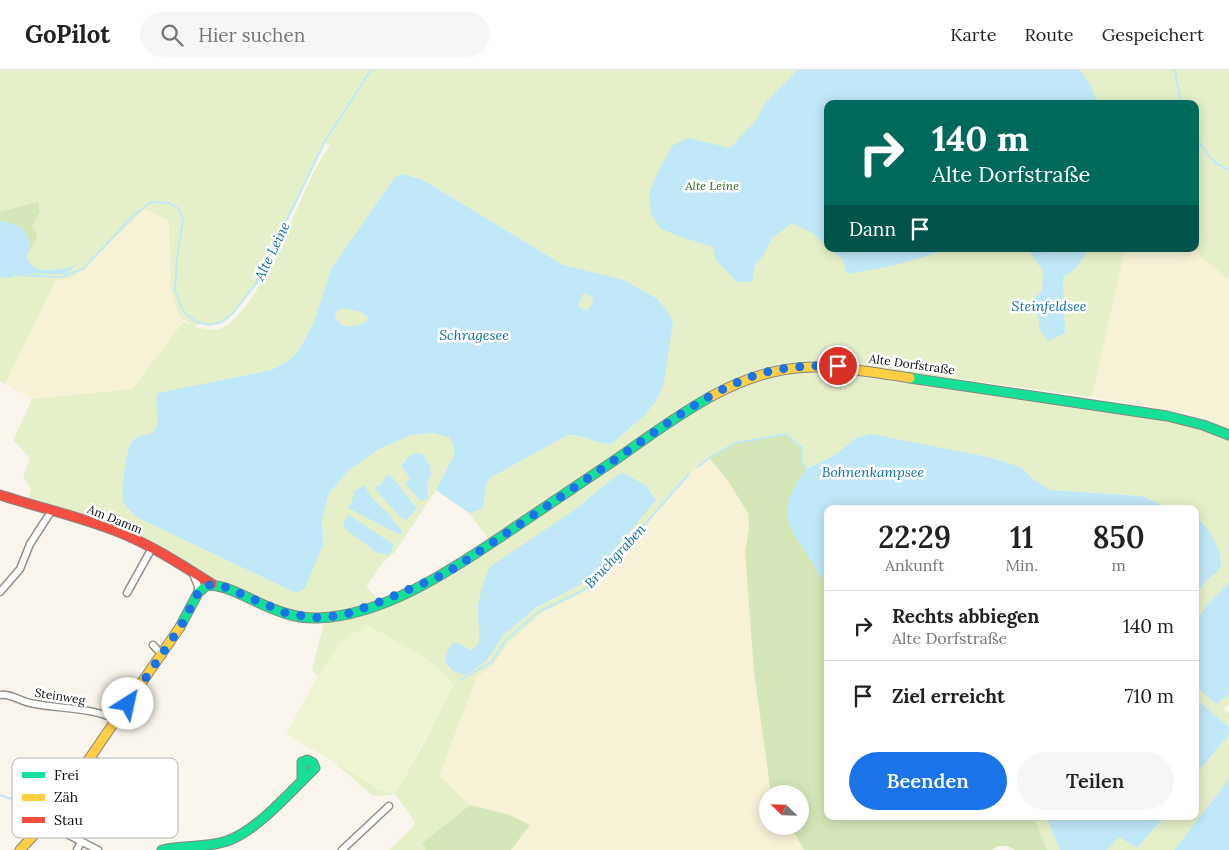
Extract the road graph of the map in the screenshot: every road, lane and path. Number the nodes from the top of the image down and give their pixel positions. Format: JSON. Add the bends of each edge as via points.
{"nodes":[{"id":1,"x":1229,"y":435,"type":"edge"},
{"id":2,"x":0,"y":495,"type":"edge"},
{"id":3,"x":52,"y":510,"type":"junction"},
{"id":4,"x":152,"y":548,"type":"junction"},
{"id":5,"x":191,"y":571,"type":"junction"},
{"id":6,"x":212,"y":584,"type":"junction"},
{"id":7,"x":0,"y":592,"type":"edge"},
{"id":8,"x":127,"y":593,"type":"dead end"},
{"id":9,"x":198,"y":593,"type":"junction"},
{"id":10,"x":153,"y":645,"type":"dead end"},
{"id":11,"x":162,"y":655,"type":"junction"},
{"id":12,"x":0,"y":696,"type":"edge"},
{"id":13,"x":117,"y":720,"type":"junction"},
{"id":14,"x":91,"y":758,"type":"edge"},
{"id":15,"x":302,"y":781,"type":"dead end"},
{"id":16,"x":389,"y":806,"type":"dead end"},
{"id":17,"x":32,"y":838,"type":"edge"},
{"id":18,"x":73,"y":838,"type":"edge"},
{"id":19,"x":81,"y":842,"type":"junction"},
{"id":20,"x":20,"y":850,"type":"edge"},
{"id":21,"x":77,"y":850,"type":"edge"},
{"id":22,"x":98,"y":850,"type":"edge"},
{"id":23,"x":162,"y":850,"type":"edge"},
{"id":24,"x":342,"y":850,"type":"edge"}],
"edges":[{"from":1,"to":6,"type":"street","name":"Alte Dorfstraße","via":[[1184,419],[1157,414],[847,368],[790,368],[749,378],[709,397],[456,567],[382,601],[335,617],[310,618],[277,611]]},
{"from":2,"to":3,"type":"street","name":"Am Damm"},
{"from":3,"to":4,"type":"street","name":"Am Damm"},
{"from":3,"to":7,"type":"street","via":[[30,544],[20,569]]},
{"from":4,"to":5,"type":"street","name":"Am Damm"},
{"from":4,"to":8,"type":"street"},
{"from":5,"to":6,"type":"street","name":"Am Damm"},
{"from":5,"to":9,"type":"street"},
{"from":6,"to":9,"type":"street"},
{"from":9,"to":11,"type":"street"},
{"from":10,"to":11,"type":"street"},
{"from":11,"to":13,"type":"street"},
{"from":12,"to":13,"type":"street","name":"Steinweg"},
{"from":13,"to":14,"type":"street"},
{"from":15,"to":23,"type":"street","via":[[237,838]]},
{"from":16,"to":24,"type":"street"},
{"from":17,"to":20,"type":"street"},
{"from":18,"to":19,"type":"street"},
{"from":19,"to":21,"type":"street"},
{"from":19,"to":22,"type":"street"}]}
